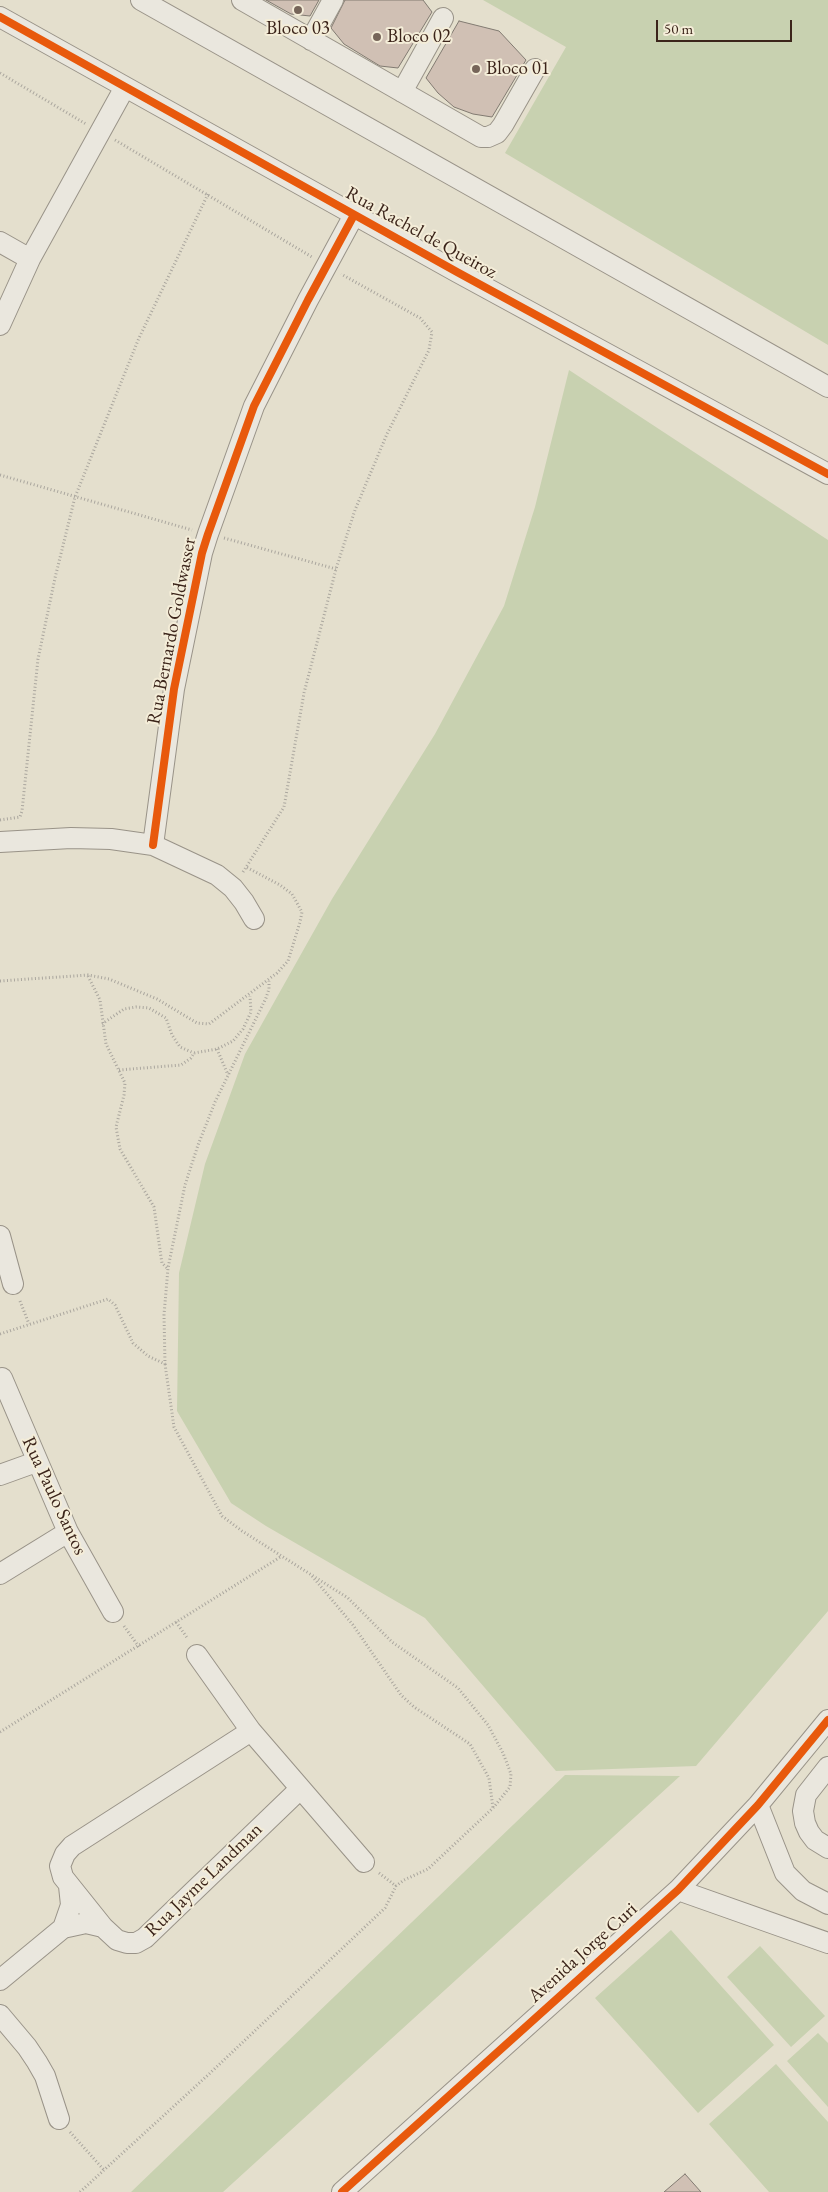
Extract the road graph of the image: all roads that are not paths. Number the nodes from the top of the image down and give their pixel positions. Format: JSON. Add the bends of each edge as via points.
{"nodes":[{"id":1,"x":141,"y":0,"type":"edge"},
{"id":2,"x":242,"y":0,"type":"edge"},
{"id":3,"x":333,"y":0,"type":"edge"},
{"id":4,"x":0,"y":17,"type":"edge"},
{"id":5,"x":443,"y":18,"type":"dead end"},
{"id":6,"x":311,"y":40,"type":"junction"},
{"id":7,"x":535,"y":69,"type":"dead end"},
{"id":8,"x":125,"y":87,"type":"junction"},
{"id":9,"x":402,"y":92,"type":"junction"},
{"id":10,"x":354,"y":215,"type":"junction"},
{"id":11,"x":0,"y":242,"type":"edge"},
{"id":12,"x":30,"y":259,"type":"junction"},
{"id":13,"x":0,"y":325,"type":"edge"},
{"id":14,"x":828,"y":387,"type":"edge"},
{"id":15,"x":828,"y":474,"type":"edge"},
{"id":16,"x":0,"y":842,"type":"edge"},
{"id":17,"x":153,"y":845,"type":"junction"},
{"id":18,"x":254,"y":919,"type":"dead end"},
{"id":19,"x":0,"y":1236,"type":"edge"},
{"id":20,"x":13,"y":1284,"type":"dead end"},
{"id":21,"x":2,"y":1378,"type":"dead end"},
{"id":22,"x":36,"y":1462,"type":"junction"},
{"id":23,"x":0,"y":1475,"type":"edge"},
{"id":24,"x":68,"y":1532,"type":"junction"},
{"id":25,"x":0,"y":1574,"type":"edge"},
{"id":26,"x":113,"y":1612,"type":"dead end"},
{"id":27,"x":197,"y":1655,"type":"dead end"},
{"id":28,"x":828,"y":1720,"type":"edge"},
{"id":29,"x":251,"y":1731,"type":"junction"},
{"id":30,"x":828,"y":1766,"type":"edge"},
{"id":31,"x":300,"y":1789,"type":"junction"},
{"id":32,"x":758,"y":1805,"type":"junction"},
{"id":33,"x":828,"y":1848,"type":"edge"},
{"id":34,"x":364,"y":1862,"type":"dead end"},
{"id":35,"x":69,"y":1886,"type":"junction"},
{"id":36,"x":678,"y":1890,"type":"junction"},
{"id":37,"x":828,"y":1904,"type":"edge"},
{"id":38,"x":103,"y":1927,"type":"junction"},
{"id":39,"x":64,"y":1928,"type":"junction"},
{"id":40,"x":828,"y":1943,"type":"edge"},
{"id":41,"x":0,"y":1980,"type":"edge"},
{"id":42,"x":0,"y":2015,"type":"edge"},
{"id":43,"x":59,"y":2119,"type":"road end"},
{"id":44,"x":342,"y":2192,"type":"edge"}],
"edges":[{"from":1,"to":14,"type":"street"},
{"from":2,"to":6,"type":"street"},
{"from":3,"to":6,"type":"street"},
{"from":4,"to":8,"type":"street","name":"Rua Rachel de Queiroz"},
{"from":5,"to":9,"type":"street"},
{"from":6,"to":9,"type":"street"},
{"from":7,"to":9,"type":"street","via":[[503,125],[488,137],[473,133]]},
{"from":8,"to":10,"type":"street","name":"Rua Rachel de Queiroz"},
{"from":8,"to":12,"type":"street"},
{"from":10,"to":15,"type":"street","name":"Rua Rachel de Queiroz"},
{"from":10,"to":17,"type":"street","name":"Rua Bernardo Goldwasser","via":[[254,406],[208,534],[174,689]]},
{"from":11,"to":12,"type":"street"},
{"from":12,"to":13,"type":"street"},
{"from":16,"to":17,"type":"street","via":[[71,838]]},
{"from":17,"to":18,"type":"street","via":[[218,875],[233,888]]},
{"from":19,"to":20,"type":"street"},
{"from":21,"to":22,"type":"street","name":"Rua Paulo Santos"},
{"from":22,"to":23,"type":"street"},
{"from":22,"to":24,"type":"street","name":"Rua Paulo Santos"},
{"from":24,"to":25,"type":"street"},
{"from":24,"to":26,"type":"street","name":"Rua Paulo Santos"},
{"from":27,"to":29,"type":"street"},
{"from":28,"to":32,"type":"street","name":"Avenida Jorge Curi"},
{"from":29,"to":31,"type":"street"},
{"from":29,"to":35,"type":"street","name":"Rua Jayme Landman","via":[[72,1846],[60,1866]]},
{"from":30,"to":33,"type":"street","via":[[806,1795],[803,1811],[809,1832]]},
{"from":31,"to":34,"type":"street"},
{"from":31,"to":38,"type":"street","name":"Rua Jayme Landman","via":[[145,1938],[127,1943],[117,1940]]},
{"from":32,"to":36,"type":"street","name":"Avenida Jorge Curi"},
{"from":32,"to":37,"type":"street","via":[[785,1873],[803,1891]]},
{"from":35,"to":38,"type":"street","name":"Rua Jayme Landman"},
{"from":35,"to":39,"type":"street","name":"Rua Jayme Landman","via":[[71,1905]]},
{"from":36,"to":40,"type":"street"},
{"from":36,"to":44,"type":"street","name":"Avenida Jorge Curi"},
{"from":38,"to":39,"type":"street","name":"Rua Jayme Landman","via":[[86,1922]]},
{"from":39,"to":41,"type":"street","name":"Rua Jayme Landman"},
{"from":42,"to":43,"type":"street","via":[[27,2047],[45,2076]]}]}
